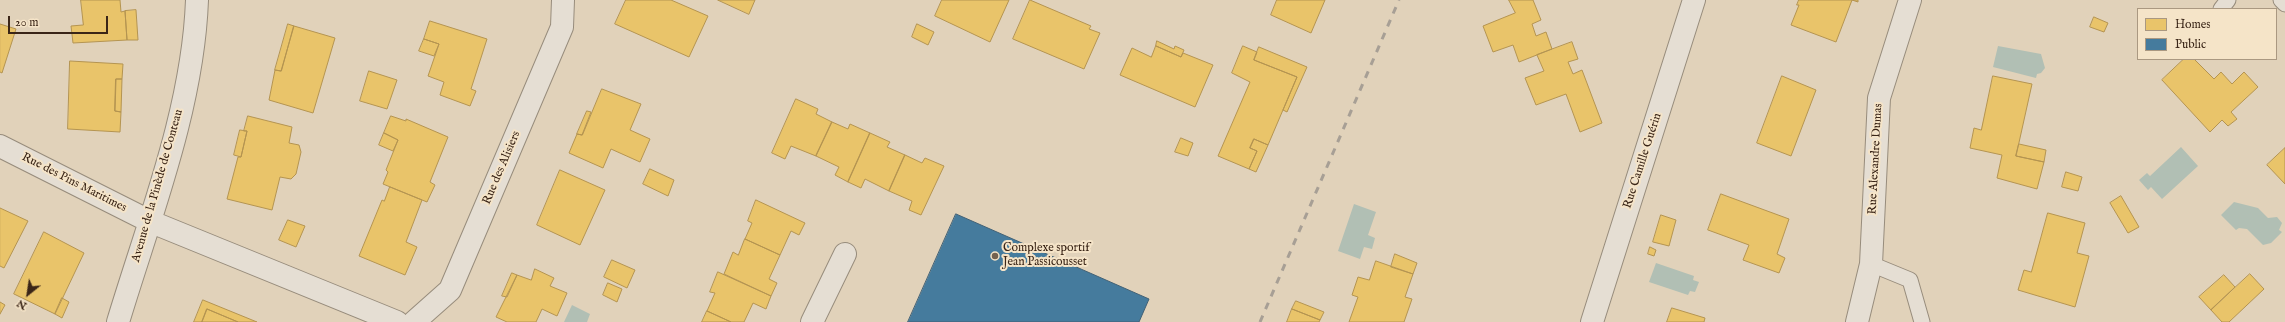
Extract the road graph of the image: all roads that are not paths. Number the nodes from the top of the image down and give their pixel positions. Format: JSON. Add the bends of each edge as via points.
{"nodes":[{"id":1,"x":197,"y":0,"type":"edge"},
{"id":2,"x":563,"y":0,"type":"edge"},
{"id":3,"x":1694,"y":0,"type":"edge"},
{"id":4,"x":1910,"y":0,"type":"edge"},
{"id":5,"x":2228,"y":0,"type":"edge"},
{"id":6,"x":2281,"y":0,"type":"edge"},
{"id":7,"x":2285,"y":4,"type":"edge"},
{"id":8,"x":2222,"y":8,"type":"edge"},
{"id":9,"x":0,"y":146,"type":"edge"},
{"id":10,"x":149,"y":221,"type":"junction"},
{"id":11,"x":845,"y":254,"type":"dead end"},
{"id":12,"x":1871,"y":264,"type":"junction"},
{"id":13,"x":118,"y":322,"type":"edge"},
{"id":14,"x":397,"y":322,"type":"edge"},
{"id":15,"x":414,"y":322,"type":"edge"},
{"id":16,"x":812,"y":322,"type":"edge"},
{"id":17,"x":1592,"y":322,"type":"edge"},
{"id":18,"x":1857,"y":322,"type":"edge"},
{"id":19,"x":1922,"y":322,"type":"edge"}],
"edges":[{"from":1,"to":10,"type":"street","name":"Avenue de la Pinède de Conteau","via":[[189,68],[177,129]]},
{"from":2,"to":15,"type":"street","name":"Rue des Alisiers","via":[[562,27],[450,290]]},
{"from":3,"to":17,"type":"street","name":"Rue Camille Guérin"},
{"from":4,"to":12,"type":"street","name":"Rue Alexandre Dumas","via":[[1879,98]]},
{"from":5,"to":8,"type":"lane"},
{"from":6,"to":7,"type":"lane"},
{"from":9,"to":10,"type":"street","name":"Rue des Pins Maritimes"},
{"from":10,"to":13,"type":"street","name":"Avenue de la Pinède de Conteau"},
{"from":10,"to":14,"type":"street"},
{"from":11,"to":16,"type":"street"},
{"from":12,"to":18,"type":"street","name":"Rue Alexandre Dumas"},
{"from":12,"to":19,"type":"lane","via":[[1910,280]]}]}
